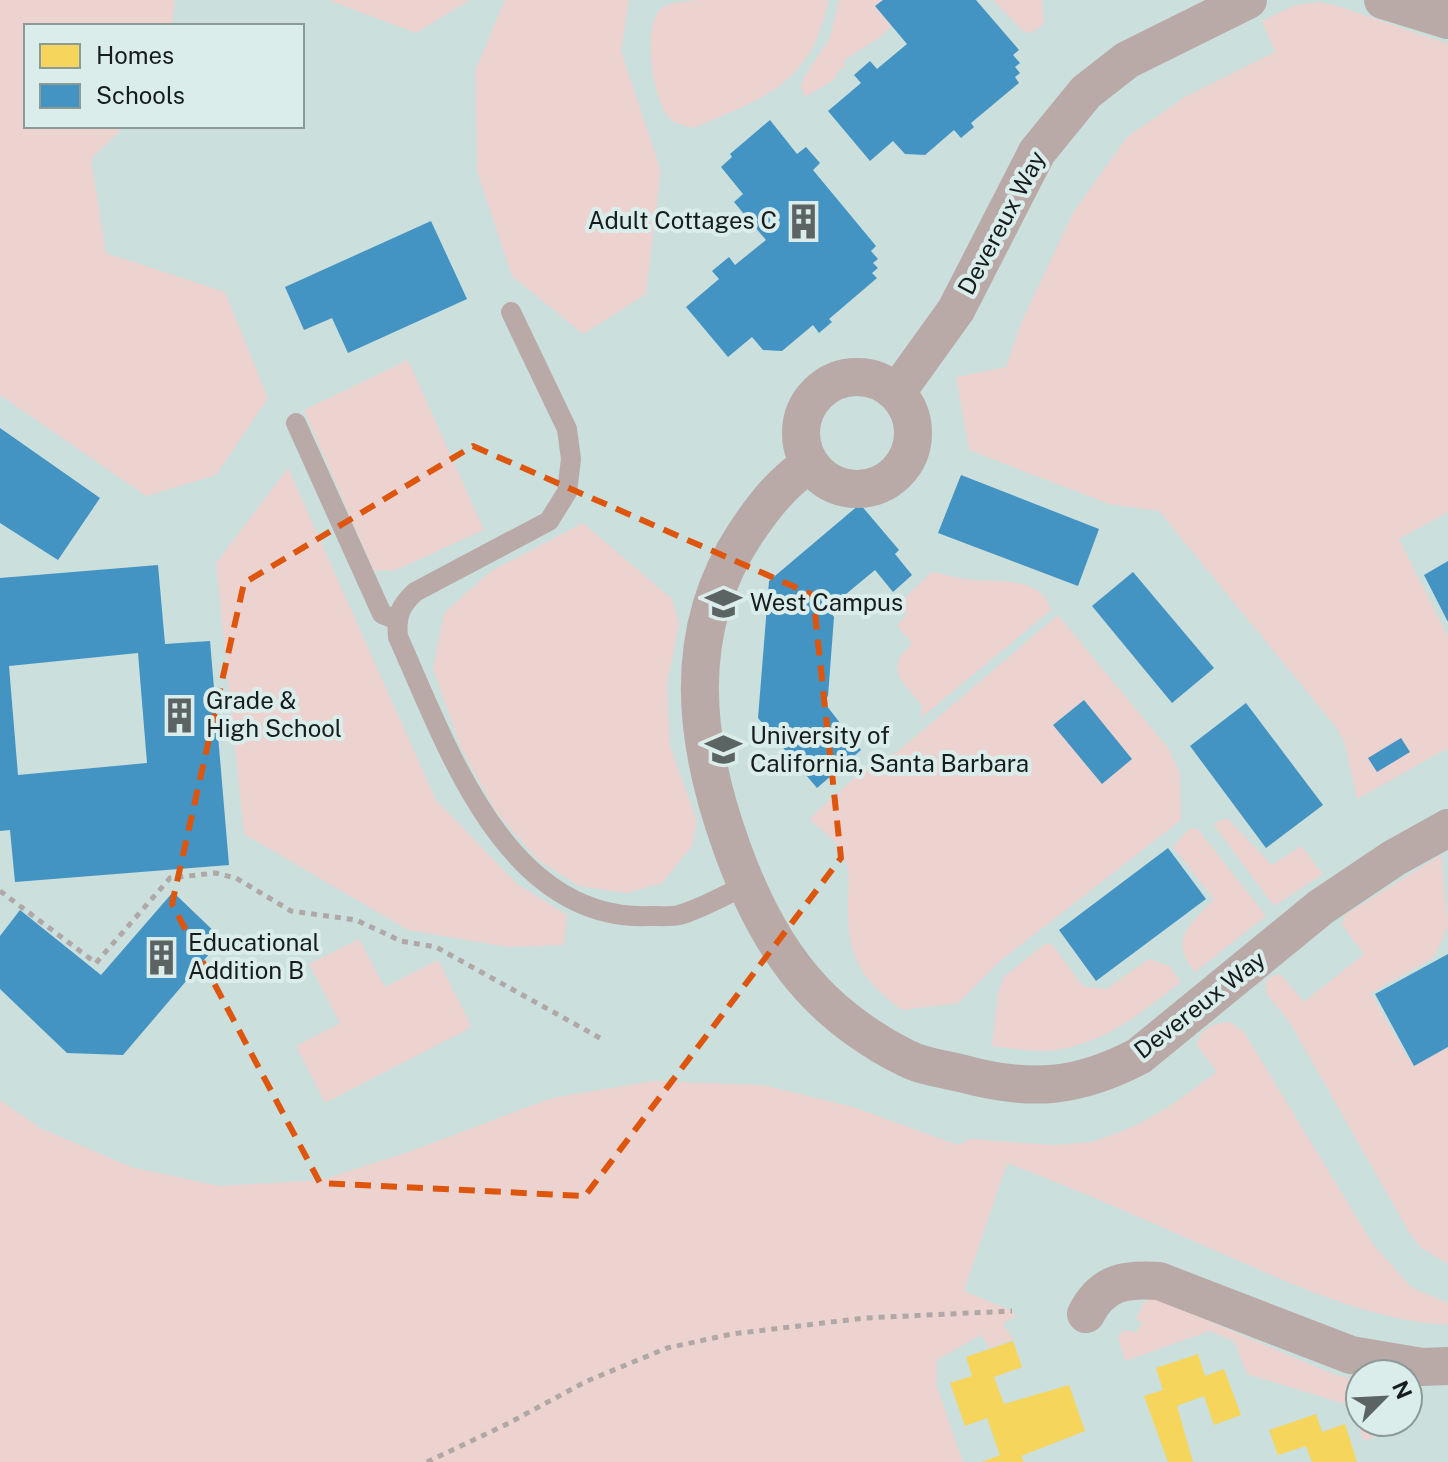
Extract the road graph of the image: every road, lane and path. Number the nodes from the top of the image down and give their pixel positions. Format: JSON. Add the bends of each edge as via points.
{"nodes":[{"id":1,"x":1248,"y":0,"type":"edge"},
{"id":2,"x":1383,"y":0,"type":"edge"},
{"id":3,"x":1448,"y":20,"type":"edge"},
{"id":4,"x":511,"y":312,"type":"dead end"},
{"id":5,"x":897,"y":392,"type":"junction"},
{"id":6,"x":296,"y":423,"type":"dead end"},
{"id":7,"x":810,"y":464,"type":"junction"},
{"id":8,"x":397,"y":620,"type":"junction"},
{"id":9,"x":1448,"y":828,"type":"edge"},
{"id":10,"x":746,"y":885,"type":"junction"},
{"id":11,"x":0,"y":891,"type":"edge"},
{"id":12,"x":600,"y":1038,"type":"dead end"},
{"id":13,"x":1012,"y":1311,"type":"dead end"},
{"id":14,"x":1086,"y":1314,"type":"dead end"},
{"id":15,"x":1448,"y":1366,"type":"edge"},
{"id":16,"x":427,"y":1462,"type":"edge"}],
"edges":[{"from":1,"to":5,"type":"street","name":"Devereux Way","via":[[1127,60],[1086,92],[1037,152],[956,310]]},
{"from":2,"to":3,"type":"street"},
{"from":4,"to":8,"type":"lane","via":[[567,429],[567,492],[549,521],[415,592],[401,605]]},
{"from":5,"to":7,"type":"street","via":[[864,376],[846,377],[815,395],[801,429]]},
{"from":5,"to":7,"type":"street","via":[[913,426],[906,463],[893,477],[858,490],[823,478]]},
{"from":6,"to":8,"type":"lane","via":[[382,614]]},
{"from":7,"to":10,"type":"street","name":"Devereux Way","via":[[789,477],[726,562],[704,630],[698,685],[703,745],[718,810]]},
{"from":8,"to":10,"type":"lane","via":[[398,637],[467,789],[504,842],[541,879],[588,908],[628,917],[678,915]]},
{"from":9,"to":10,"type":"street","name":"Devereux Way","via":[[1321,907],[1139,1056],[1067,1084],[997,1083],[908,1059],[864,1034],[813,990],[777,942]]},
{"from":11,"to":12,"type":"path","via":[[96,963],[170,878],[215,873],[236,878],[291,911],[356,920],[401,941],[436,947]]},
{"from":13,"to":16,"type":"path","via":[[865,1318],[732,1334],[667,1348],[587,1381]]},
{"from":14,"to":15,"type":"street","via":[[1114,1284],[1159,1281],[1351,1355]]}]}
